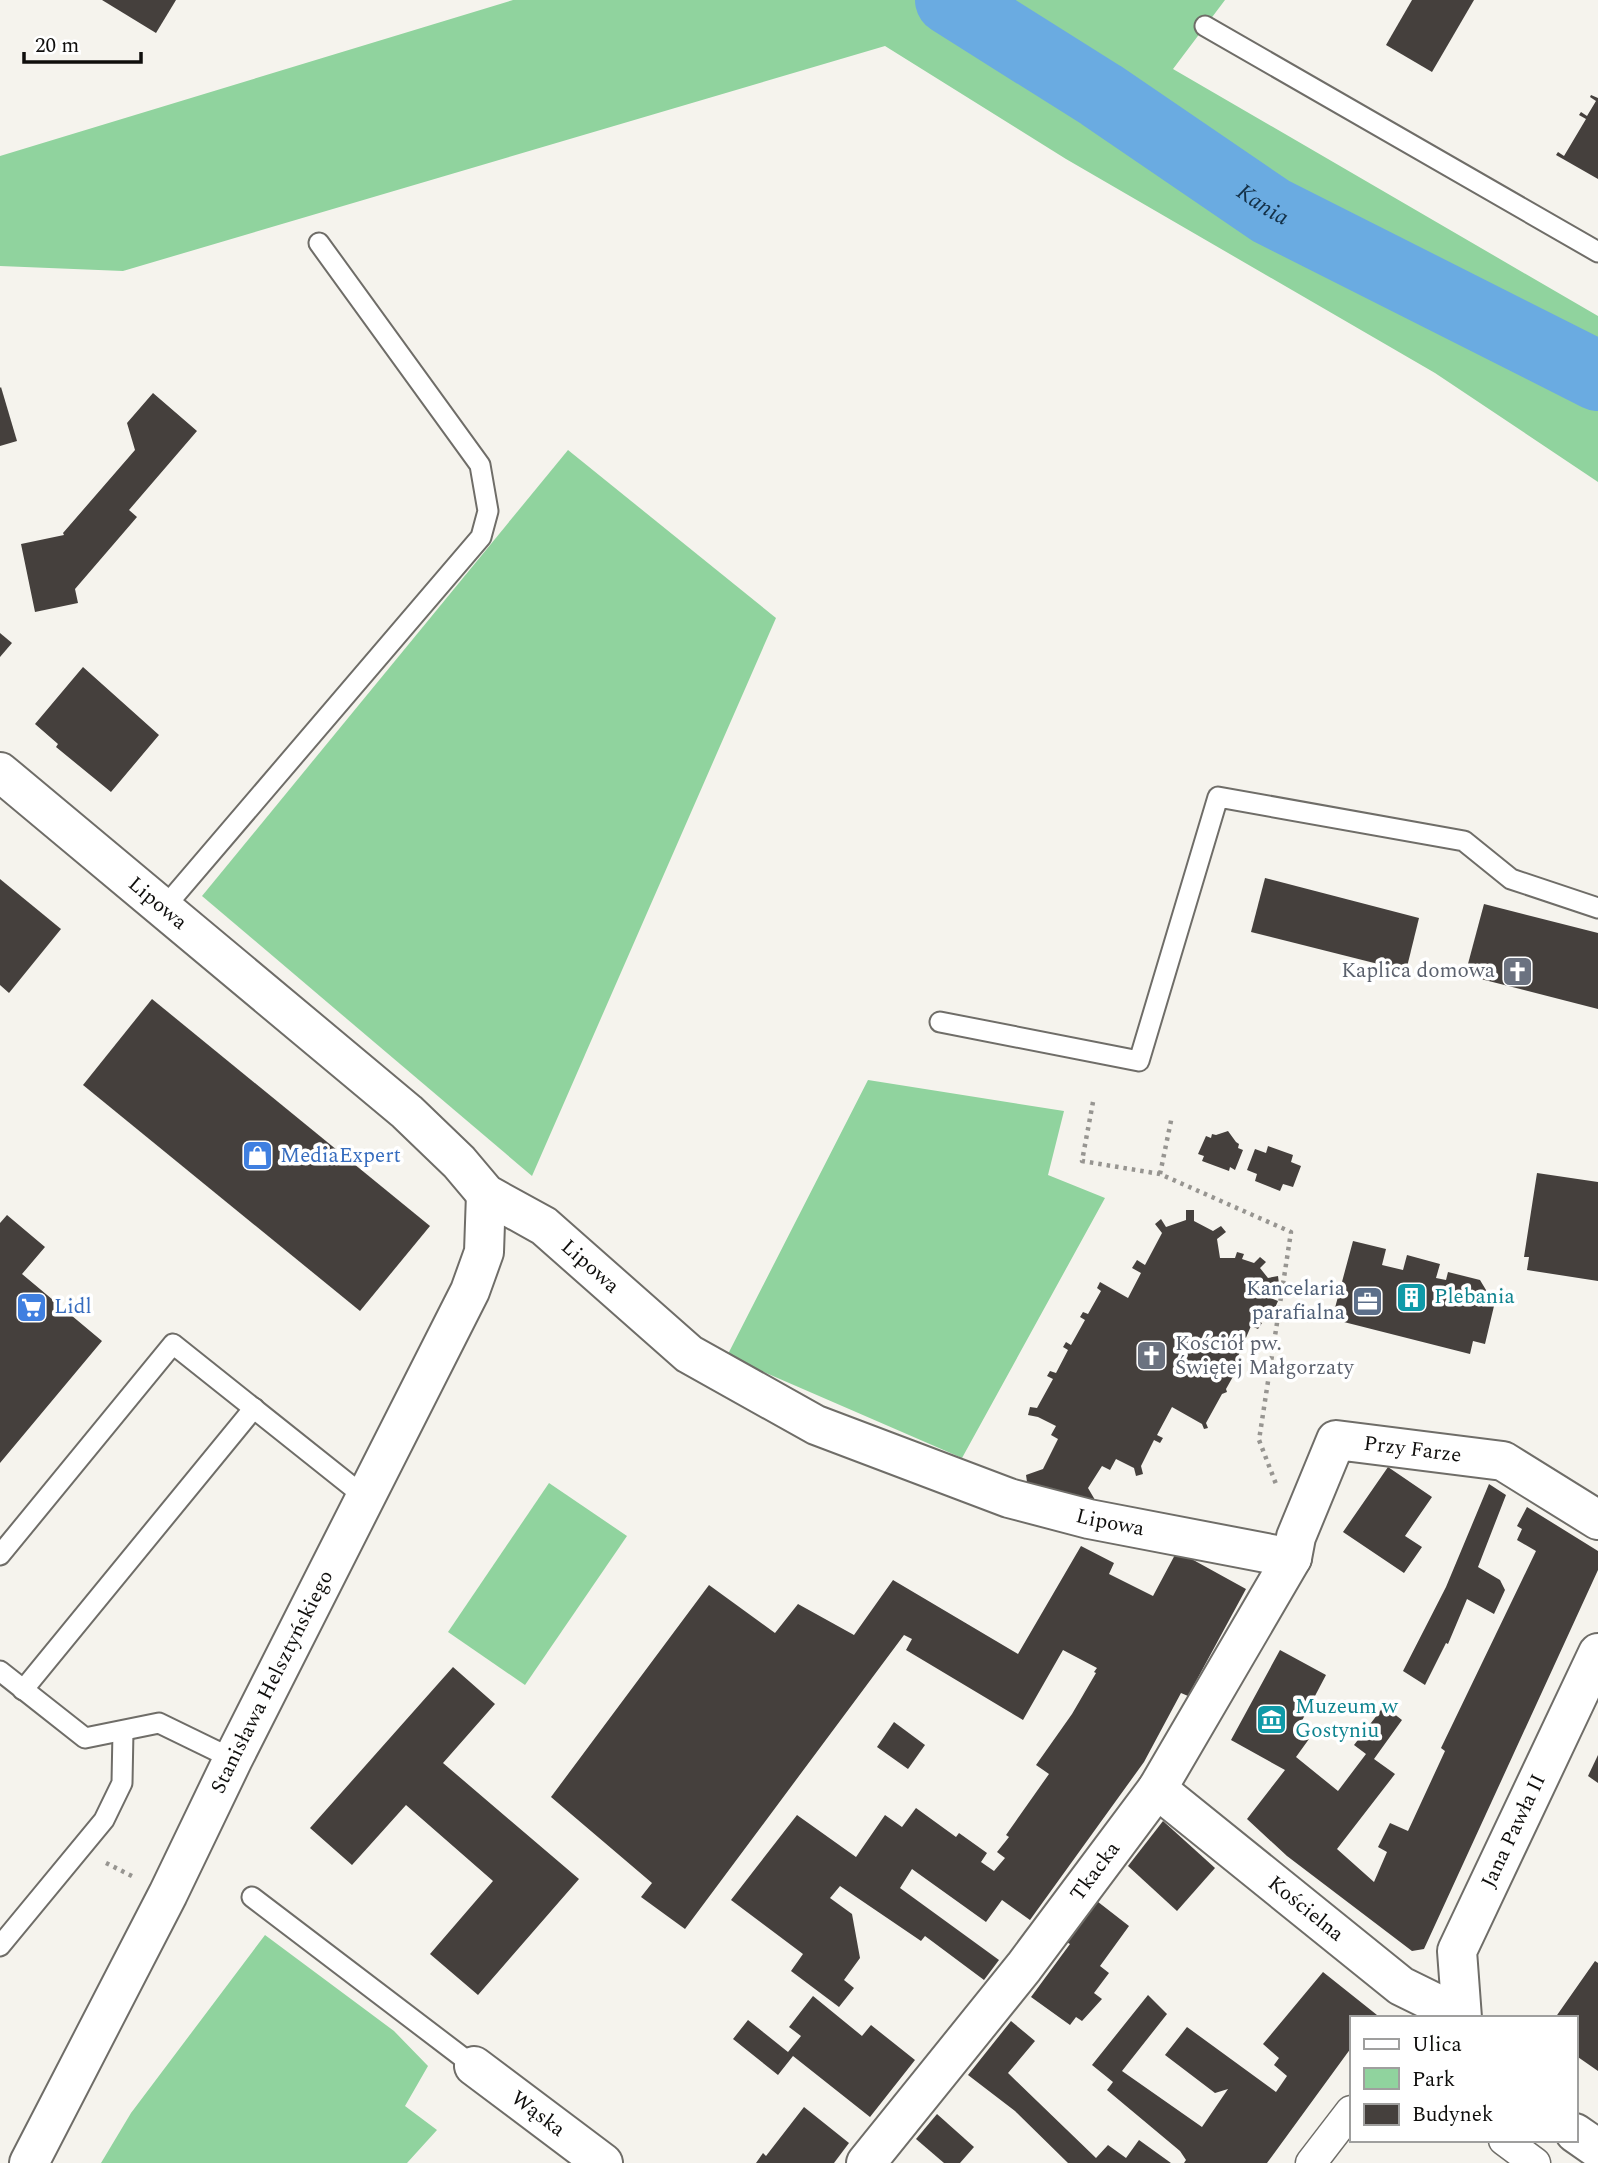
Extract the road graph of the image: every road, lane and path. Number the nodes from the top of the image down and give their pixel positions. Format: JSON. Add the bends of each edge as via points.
{"nodes":[{"id":1,"x":1205,"y":26,"type":"dead end"},
{"id":2,"x":319,"y":243,"type":"dead end"},
{"id":3,"x":1598,"y":252,"type":"edge"},
{"id":4,"x":0,"y":772,"type":"edge"},
{"id":5,"x":1598,"y":908,"type":"edge"},
{"id":6,"x":163,"y":909,"type":"junction"},
{"id":7,"x":940,"y":1022,"type":"dead end"},
{"id":8,"x":1093,"y":1102,"type":"dead end"},
{"id":9,"x":1172,"y":1116,"type":"dead end"},
{"id":10,"x":1160,"y":1174,"type":"junction"},
{"id":11,"x":486,"y":1194,"type":"junction"},
{"id":12,"x":254,"y":1408,"type":"junction"},
{"id":13,"x":365,"y":1497,"type":"junction"},
{"id":14,"x":1598,"y":1520,"type":"edge"},
{"id":15,"x":1294,"y":1548,"type":"junction"},
{"id":16,"x":0,"y":1555,"type":"edge"},
{"id":17,"x":1598,"y":1653,"type":"edge"},
{"id":18,"x":0,"y":1671,"type":"edge"},
{"id":19,"x":23,"y":1690,"type":"junction"},
{"id":20,"x":123,"y":1731,"type":"junction"},
{"id":21,"x":233,"y":1759,"type":"junction"},
{"id":22,"x":1157,"y":1789,"type":"junction"},
{"id":23,"x":80,"y":1850,"type":"junction"},
{"id":24,"x":142,"y":1880,"type":"dead end"},
{"id":25,"x":252,"y":1897,"type":"dead end"},
{"id":26,"x":0,"y":1946,"type":"edge"},
{"id":27,"x":1461,"y":2016,"type":"edge"},
{"id":28,"x":474,"y":2066,"type":"joint"},
{"id":29,"x":1350,"y":2112,"type":"edge"},
{"id":30,"x":1577,"y":2134,"type":"edge"},
{"id":31,"x":1507,"y":2142,"type":"edge"},
{"id":32,"x":1598,"y":2149,"type":"edge"},
{"id":33,"x":29,"y":2163,"type":"edge"},
{"id":34,"x":603,"y":2163,"type":"edge"},
{"id":35,"x":866,"y":2163,"type":"edge"},
{"id":36,"x":1311,"y":2163,"type":"edge"},
{"id":37,"x":1535,"y":2163,"type":"edge"}],
"edges":[{"from":1,"to":3,"type":"lane"},
{"from":2,"to":6,"type":"lane","via":[[480,465],[488,511],[481,537]]},
{"from":4,"to":6,"type":"street","name":"Lipowa"},
{"from":5,"to":7,"type":"lane","via":[[1511,879],[1464,841],[1218,797],[1139,1061]]},
{"from":6,"to":11,"type":"street","name":"Lipowa","via":[[407,1112]]},
{"from":8,"to":10,"type":"path","via":[[1082,1161]]},
{"from":9,"to":10,"type":"path"},
{"from":10,"to":15,"type":"path","via":[[1291,1232],[1259,1440]]},
{"from":11,"to":13,"type":"street","name":"Stanisława Helsztyńskiego","via":[[484,1252],[470,1291]]},
{"from":11,"to":15,"type":"street","name":"Lipowa","via":[[544,1226],[689,1354],[816,1424],[1009,1497],[1089,1519]]},
{"from":12,"to":13,"type":"lane"},
{"from":12,"to":16,"type":"lane","via":[[173,1343]]},
{"from":12,"to":19,"type":"lane"},
{"from":13,"to":21,"type":"street","name":"Stanisława Helsztyńskiego"},
{"from":14,"to":15,"type":"street","name":"Przy Farze","via":[[1503,1461],[1336,1440]]},
{"from":15,"to":22,"type":"street","name":"Tkacka"},
{"from":17,"to":27,"type":"street","name":"Jana Pawła II","via":[[1457,1951]]},
{"from":18,"to":19,"type":"lane"},
{"from":19,"to":20,"type":"lane","via":[[85,1738]]},
{"from":20,"to":21,"type":"lane","via":[[159,1723]]},
{"from":20,"to":23,"type":"lane","via":[[122,1783],[104,1820]]},
{"from":21,"to":33,"type":"street","name":"Stanisława Helsztyńskiego"},
{"from":22,"to":27,"type":"street","name":"Kościelna","via":[[1401,1986]]},
{"from":22,"to":35,"type":"street","name":"Tkacka","via":[[1024,1967]]},
{"from":23,"to":24,"type":"path"},
{"from":23,"to":26,"type":"lane"},
{"from":25,"to":28,"type":"lane"},
{"from":28,"to":34,"type":"street","name":"Wąska"},
{"from":29,"to":36,"type":"street"},
{"from":30,"to":32,"type":"street"},
{"from":31,"to":37,"type":"street"}]}
